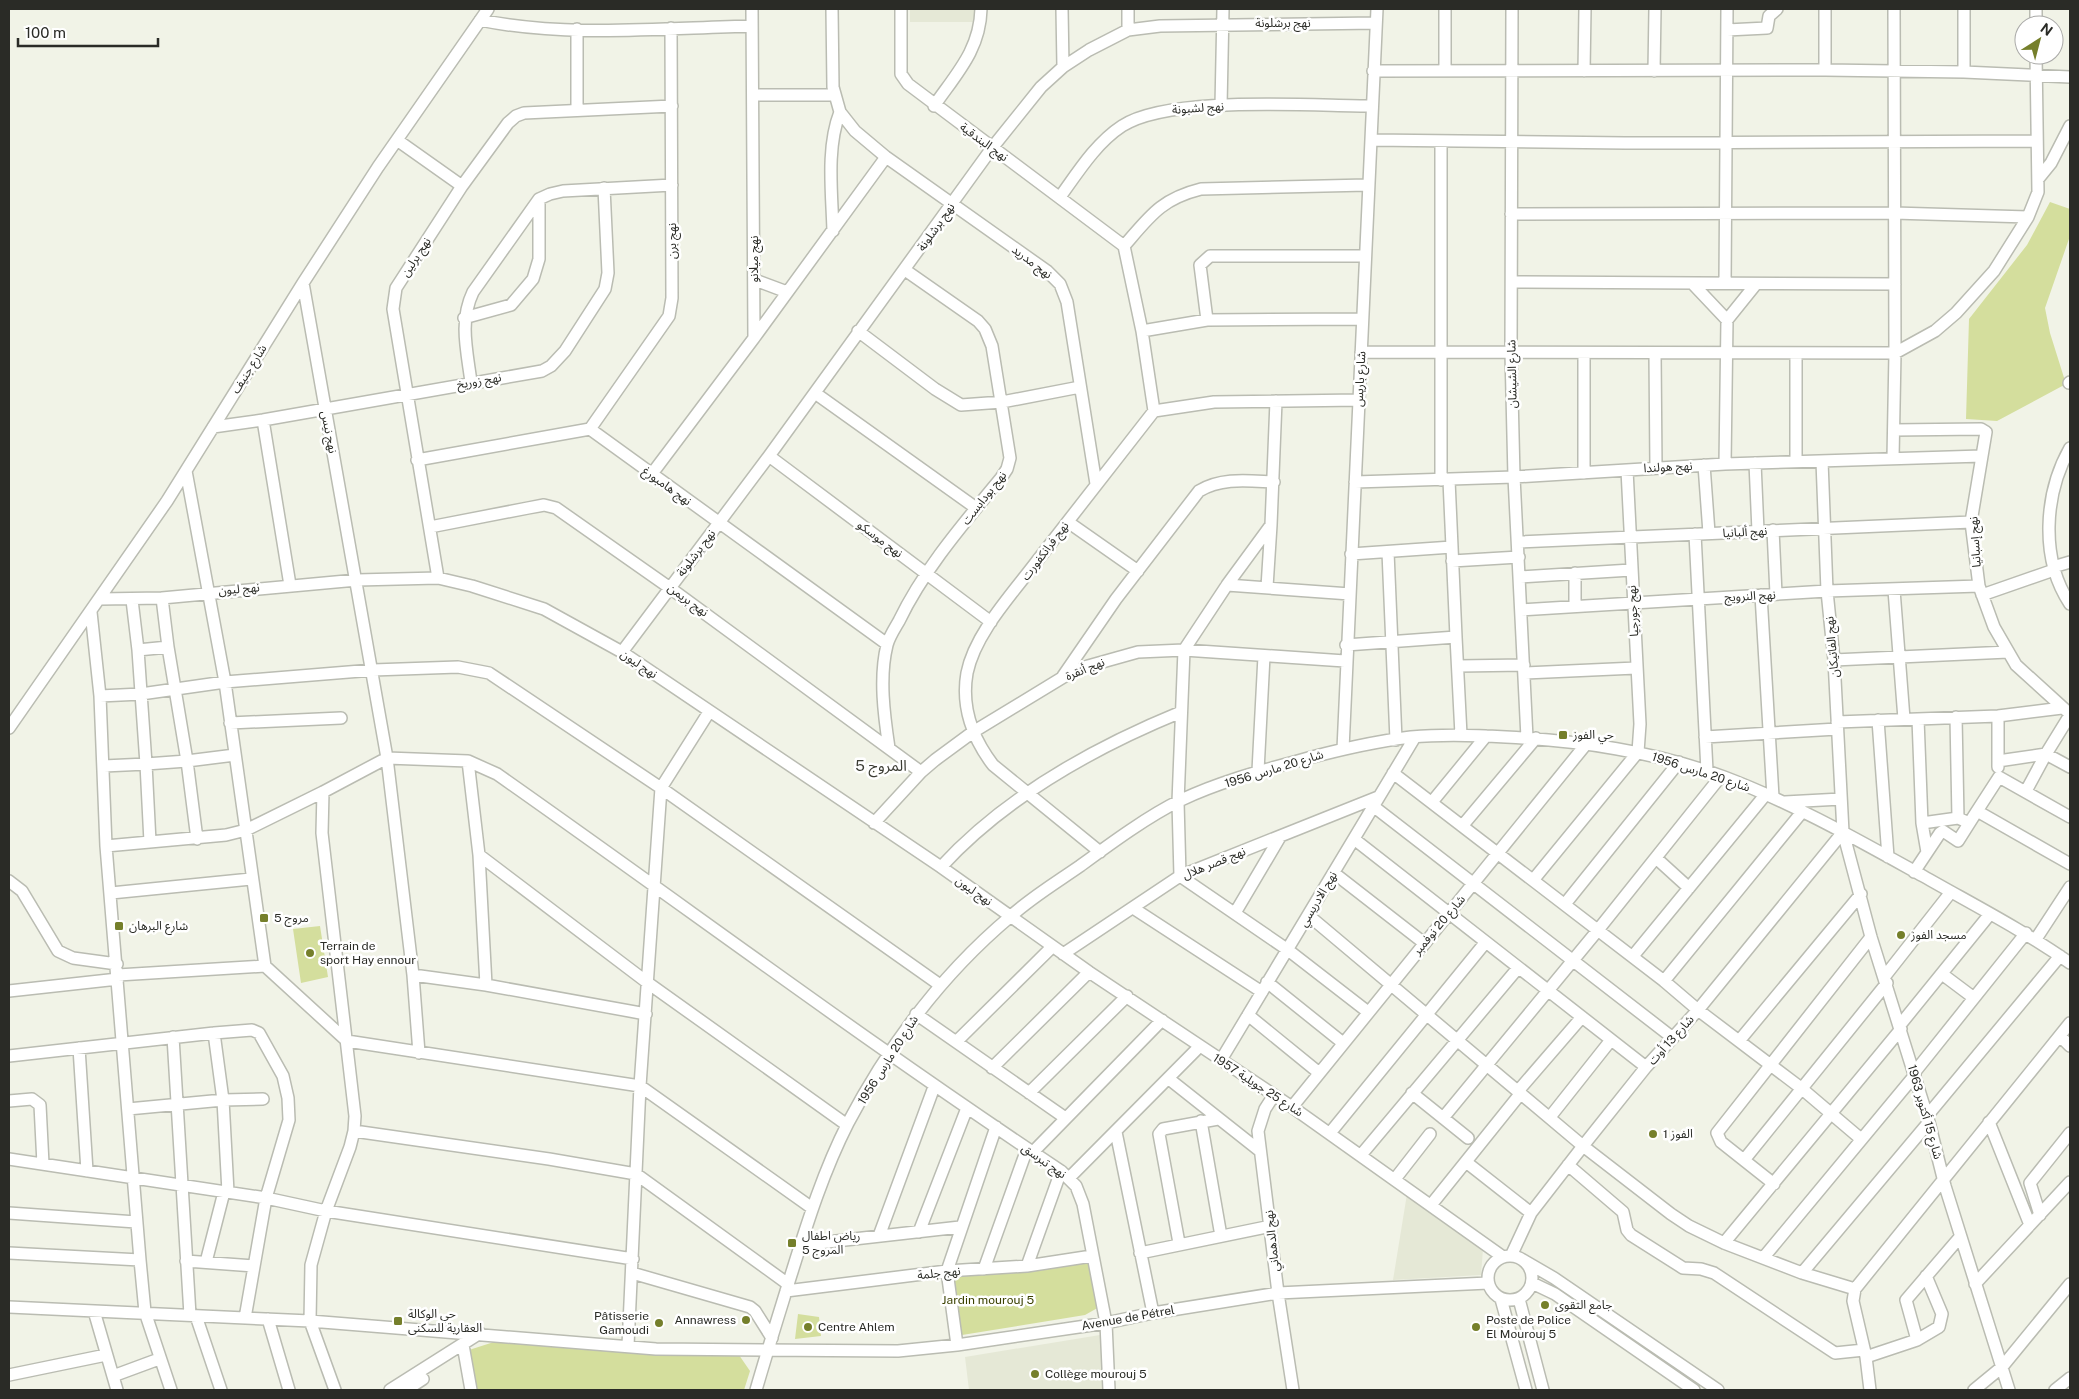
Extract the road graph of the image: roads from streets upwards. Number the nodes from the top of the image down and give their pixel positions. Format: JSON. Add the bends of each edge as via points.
{"nodes":[{"id":1,"x":488,"y":9,"type":"edge"},
{"id":2,"x":752,"y":9,"type":"edge"},
{"id":3,"x":832,"y":9,"type":"edge"},
{"id":4,"x":901,"y":9,"type":"edge"},
{"id":5,"x":981,"y":9,"type":"edge"},
{"id":6,"x":1062,"y":9,"type":"edge"},
{"id":7,"x":1128,"y":9,"type":"edge"},
{"id":8,"x":1223,"y":9,"type":"edge"},
{"id":9,"x":1377,"y":9,"type":"edge"},
{"id":10,"x":1445,"y":9,"type":"edge"},
{"id":11,"x":1512,"y":9,"type":"edge"},
{"id":12,"x":1585,"y":9,"type":"edge"},
{"id":13,"x":1655,"y":9,"type":"edge"},
{"id":14,"x":1727,"y":9,"type":"edge"},
{"id":15,"x":1777,"y":9,"type":"edge"},
{"id":16,"x":1825,"y":9,"type":"edge"},
{"id":17,"x":1894,"y":9,"type":"edge"},
{"id":18,"x":1964,"y":9,"type":"edge"},
{"id":19,"x":480,"y":20,"type":"junction"},
{"id":20,"x":1223,"y":23,"type":"junction"},
{"id":21,"x":1376,"y":23,"type":"junction"},
{"id":22,"x":752,"y":26,"type":"junction"},
{"id":23,"x":671,"y":28,"type":"junction"},
{"id":24,"x":577,"y":29,"type":"junction"},
{"id":25,"x":1128,"y":30,"type":"junction"},
{"id":26,"x":1727,"y":30,"type":"junction"},
{"id":27,"x":2036,"y":65,"type":"edge"},
{"id":28,"x":1063,"y":67,"type":"junction"},
{"id":29,"x":1445,"y":70,"type":"junction"},
{"id":30,"x":1727,"y":70,"type":"junction"},
{"id":31,"x":1825,"y":70,"type":"junction"},
{"id":32,"x":1373,"y":71,"type":"junction"},
{"id":33,"x":1510,"y":71,"type":"junction"},
{"id":34,"x":1584,"y":71,"type":"junction"},
{"id":35,"x":1654,"y":71,"type":"junction"},
{"id":36,"x":1893,"y":71,"type":"junction"},
{"id":37,"x":1964,"y":72,"type":"junction"},
{"id":38,"x":2036,"y":75,"type":"junction"},
{"id":39,"x":2070,"y":77,"type":"edge"},
{"id":40,"x":754,"y":95,"type":"junction"},
{"id":41,"x":834,"y":95,"type":"junction"},
{"id":42,"x":672,"y":106,"type":"junction"},
{"id":43,"x":934,"y":106,"type":"junction"},
{"id":44,"x":1220,"y":106,"type":"junction"},
{"id":45,"x":1371,"y":106,"type":"junction"},
{"id":46,"x":577,"y":110,"type":"junction"},
{"id":47,"x":840,"y":112,"type":"junction"},
{"id":48,"x":2070,"y":126,"type":"edge"},
{"id":49,"x":396,"y":140,"type":"junction"},
{"id":50,"x":1370,"y":140,"type":"junction"},
{"id":51,"x":2036,"y":141,"type":"junction"},
{"id":52,"x":1441,"y":142,"type":"junction"},
{"id":53,"x":1511,"y":142,"type":"junction"},
{"id":54,"x":1726,"y":142,"type":"junction"},
{"id":55,"x":1894,"y":142,"type":"junction"},
{"id":56,"x":992,"y":148,"type":"junction"},
{"id":57,"x":886,"y":157,"type":"junction"},
{"id":58,"x":2038,"y":179,"type":"junction"},
{"id":59,"x":672,"y":185,"type":"junction"},
{"id":60,"x":1368,"y":185,"type":"junction"},
{"id":61,"x":462,"y":186,"type":"junction"},
{"id":62,"x":604,"y":188,"type":"junction"},
{"id":63,"x":1060,"y":197,"type":"junction"},
{"id":64,"x":539,"y":199,"type":"junction"},
{"id":65,"x":952,"y":204,"type":"junction"},
{"id":66,"x":1726,"y":212,"type":"junction"},
{"id":67,"x":1894,"y":213,"type":"junction"},
{"id":68,"x":1512,"y":214,"type":"junction"},
{"id":69,"x":2028,"y":217,"type":"junction"},
{"id":70,"x":833,"y":231,"type":"junction"},
{"id":71,"x":1124,"y":246,"type":"junction"},
{"id":72,"x":1364,"y":256,"type":"junction"},
{"id":73,"x":905,"y":270,"type":"junction"},
{"id":74,"x":755,"y":280,"type":"junction"},
{"id":75,"x":1512,"y":282,"type":"junction"},
{"id":76,"x":303,"y":283,"type":"junction"},
{"id":77,"x":1692,"y":283,"type":"junction"},
{"id":78,"x":1725,"y":283,"type":"junction"},
{"id":79,"x":1756,"y":284,"type":"junction"},
{"id":80,"x":1895,"y":284,"type":"junction"},
{"id":81,"x":787,"y":292,"type":"junction"},
{"id":82,"x":464,"y":318,"type":"junction"},
{"id":83,"x":1362,"y":319,"type":"junction"},
{"id":84,"x":1207,"y":320,"type":"junction"},
{"id":85,"x":1727,"y":320,"type":"junction"},
{"id":86,"x":858,"y":331,"type":"junction"},
{"id":87,"x":1142,"y":331,"type":"junction"},
{"id":88,"x":754,"y":338,"type":"junction"},
{"id":89,"x":1361,"y":352,"type":"junction"},
{"id":90,"x":1440,"y":352,"type":"junction"},
{"id":91,"x":1511,"y":353,"type":"junction"},
{"id":92,"x":1584,"y":353,"type":"junction"},
{"id":93,"x":1655,"y":353,"type":"junction"},
{"id":94,"x":1726,"y":353,"type":"junction"},
{"id":95,"x":1895,"y":353,"type":"junction"},
{"id":96,"x":1796,"y":354,"type":"junction"},
{"id":97,"x":471,"y":382,"type":"junction"},
{"id":98,"x":1080,"y":387,"type":"junction"},
{"id":99,"x":815,"y":393,"type":"junction"},
{"id":100,"x":406,"y":394,"type":"junction"},
{"id":101,"x":1358,"y":400,"type":"junction"},
{"id":102,"x":1276,"y":401,"type":"junction"},
{"id":103,"x":1002,"y":402,"type":"junction"},
{"id":104,"x":325,"y":408,"type":"junction"},
{"id":105,"x":1154,"y":412,"type":"junction"},
{"id":106,"x":263,"y":420,"type":"junction"},
{"id":107,"x":213,"y":427,"type":"junction"},
{"id":108,"x":590,"y":430,"type":"junction"},
{"id":109,"x":1894,"y":430,"type":"junction"},
{"id":110,"x":2070,"y":448,"type":"edge"},
{"id":111,"x":769,"y":456,"type":"junction"},
{"id":112,"x":1982,"y":456,"type":"junction"},
{"id":113,"x":1893,"y":458,"type":"junction"},
{"id":114,"x":417,"y":460,"type":"junction"},
{"id":115,"x":1796,"y":461,"type":"junction"},
{"id":116,"x":1822,"y":461,"type":"junction"},
{"id":117,"x":1755,"y":463,"type":"junction"},
{"id":118,"x":1725,"y":464,"type":"junction"},
{"id":119,"x":1704,"y":465,"type":"junction"},
{"id":120,"x":1656,"y":468,"type":"junction"},
{"id":121,"x":1627,"y":470,"type":"junction"},
{"id":122,"x":186,"y":471,"type":"junction"},
{"id":123,"x":1584,"y":472,"type":"junction"},
{"id":124,"x":651,"y":475,"type":"junction"},
{"id":125,"x":1514,"y":477,"type":"junction"},
{"id":126,"x":1445,"y":480,"type":"junction"},
{"id":127,"x":1274,"y":482,"type":"junction"},
{"id":128,"x":1355,"y":482,"type":"junction"},
{"id":129,"x":1096,"y":484,"type":"junction"},
{"id":130,"x":976,"y":508,"type":"junction"},
{"id":131,"x":1068,"y":522,"type":"junction"},
{"id":132,"x":1970,"y":522,"type":"junction"},
{"id":133,"x":718,"y":523,"type":"junction"},
{"id":134,"x":1271,"y":525,"type":"junction"},
{"id":135,"x":430,"y":527,"type":"junction"},
{"id":136,"x":1824,"y":529,"type":"junction"},
{"id":137,"x":1773,"y":530,"type":"junction"},
{"id":138,"x":1758,"y":531,"type":"junction"},
{"id":139,"x":1709,"y":533,"type":"junction"},
{"id":140,"x":1695,"y":534,"type":"junction"},
{"id":141,"x":1630,"y":538,"type":"junction"},
{"id":142,"x":1519,"y":542,"type":"junction"},
{"id":143,"x":1452,"y":547,"type":"junction"},
{"id":144,"x":1388,"y":552,"type":"junction"},
{"id":145,"x":1351,"y":554,"type":"junction"},
{"id":146,"x":1519,"y":556,"type":"junction"},
{"id":147,"x":1452,"y":560,"type":"junction"},
{"id":148,"x":2070,"y":562,"type":"edge"},
{"id":149,"x":2054,"y":569,"type":"junction"},
{"id":150,"x":1632,"y":570,"type":"junction"},
{"id":151,"x":1138,"y":571,"type":"junction"},
{"id":152,"x":926,"y":573,"type":"junction"},
{"id":153,"x":1575,"y":574,"type":"junction"},
{"id":154,"x":1520,"y":577,"type":"junction"},
{"id":155,"x":438,"y":578,"type":"junction"},
{"id":156,"x":357,"y":580,"type":"junction"},
{"id":157,"x":290,"y":585,"type":"junction"},
{"id":158,"x":1227,"y":585,"type":"junction"},
{"id":159,"x":1267,"y":587,"type":"junction"},
{"id":160,"x":670,"y":588,"type":"junction"},
{"id":161,"x":1894,"y":590,"type":"junction"},
{"id":162,"x":1980,"y":590,"type":"junction"},
{"id":163,"x":1827,"y":591,"type":"junction"},
{"id":164,"x":209,"y":592,"type":"junction"},
{"id":165,"x":1350,"y":594,"type":"junction"},
{"id":166,"x":1776,"y":594,"type":"junction"},
{"id":167,"x":1761,"y":595,"type":"junction"},
{"id":168,"x":162,"y":598,"type":"junction"},
{"id":169,"x":1698,"y":598,"type":"junction"},
{"id":170,"x":100,"y":599,"type":"junction"},
{"id":171,"x":132,"y":600,"type":"junction"},
{"id":172,"x":1633,"y":603,"type":"junction"},
{"id":173,"x":2070,"y":604,"type":"edge"},
{"id":174,"x":1575,"y":606,"type":"junction"},
{"id":175,"x":1521,"y":610,"type":"junction"},
{"id":176,"x":91,"y":612,"type":"junction"},
{"id":177,"x":991,"y":622,"type":"junction"},
{"id":178,"x":1456,"y":637,"type":"junction"},
{"id":179,"x":1392,"y":642,"type":"junction"},
{"id":180,"x":887,"y":644,"type":"junction"},
{"id":181,"x":1346,"y":645,"type":"junction"},
{"id":182,"x":168,"y":647,"type":"junction"},
{"id":183,"x":138,"y":650,"type":"junction"},
{"id":184,"x":1184,"y":650,"type":"junction"},
{"id":185,"x":622,"y":652,"type":"junction"},
{"id":186,"x":2008,"y":652,"type":"junction"},
{"id":187,"x":1264,"y":656,"type":"junction"},
{"id":188,"x":1900,"y":657,"type":"junction"},
{"id":189,"x":1834,"y":660,"type":"junction"},
{"id":190,"x":1345,"y":661,"type":"junction"},
{"id":191,"x":1459,"y":666,"type":"junction"},
{"id":192,"x":1636,"y":668,"type":"junction"},
{"id":193,"x":1525,"y":669,"type":"junction"},
{"id":194,"x":373,"y":670,"type":"junction"},
{"id":195,"x":1060,"y":679,"type":"junction"},
{"id":196,"x":225,"y":682,"type":"junction"},
{"id":197,"x":174,"y":691,"type":"junction"},
{"id":198,"x":141,"y":694,"type":"junction"},
{"id":199,"x":100,"y":696,"type":"junction"},
{"id":200,"x":709,"y":712,"type":"junction"},
{"id":201,"x":1181,"y":712,"type":"junction"},
{"id":202,"x":2067,"y":712,"type":"edge"},
{"id":203,"x":1998,"y":716,"type":"junction"},
{"id":204,"x":341,"y":718,"type":"dead end"},
{"id":205,"x":884,"y":718,"type":"junction"},
{"id":206,"x":1956,"y":718,"type":"junction"},
{"id":207,"x":1904,"y":719,"type":"junction"},
{"id":208,"x":1918,"y":719,"type":"junction"},
{"id":209,"x":1878,"y":720,"type":"junction"},
{"id":210,"x":230,"y":723,"type":"junction"},
{"id":211,"x":1837,"y":726,"type":"junction"},
{"id":212,"x":9,"y":728,"type":"edge"},
{"id":213,"x":867,"y":731,"type":"junction"},
{"id":214,"x":973,"y":732,"type":"junction"},
{"id":215,"x":1768,"y":734,"type":"junction"},
{"id":216,"x":1461,"y":735,"type":"junction"},
{"id":217,"x":1486,"y":736,"type":"junction"},
{"id":218,"x":1415,"y":737,"type":"junction"},
{"id":219,"x":1705,"y":737,"type":"junction"},
{"id":220,"x":1531,"y":738,"type":"junction"},
{"id":221,"x":1396,"y":740,"type":"junction"},
{"id":222,"x":1587,"y":743,"type":"junction"},
{"id":223,"x":889,"y":748,"type":"junction"},
{"id":224,"x":1343,"y":749,"type":"junction"},
{"id":225,"x":1638,"y":752,"type":"junction"},
{"id":226,"x":2046,"y":754,"type":"junction"},
{"id":227,"x":235,"y":755,"type":"junction"},
{"id":228,"x":387,"y":758,"type":"junction"},
{"id":229,"x":187,"y":761,"type":"junction"},
{"id":230,"x":468,"y":761,"type":"junction"},
{"id":231,"x":1998,"y":761,"type":"junction"},
{"id":232,"x":1679,"y":762,"type":"junction"},
{"id":233,"x":146,"y":764,"type":"junction"},
{"id":234,"x":104,"y":766,"type":"junction"},
{"id":235,"x":2070,"y":768,"type":"edge"},
{"id":236,"x":1258,"y":771,"type":"junction"},
{"id":237,"x":1707,"y":771,"type":"junction"},
{"id":238,"x":922,"y":772,"type":"junction"},
{"id":239,"x":1393,"y":773,"type":"junction"},
{"id":240,"x":1721,"y":776,"type":"junction"},
{"id":241,"x":1998,"y":777,"type":"junction"},
{"id":242,"x":662,"y":788,"type":"junction"},
{"id":243,"x":2026,"y":791,"type":"junction"},
{"id":244,"x":323,"y":792,"type":"junction"},
{"id":245,"x":1026,"y":794,"type":"junction"},
{"id":246,"x":1770,"y":795,"type":"junction"},
{"id":247,"x":1841,"y":798,"type":"junction"},
{"id":248,"x":1178,"y":802,"type":"junction"},
{"id":249,"x":1376,"y":802,"type":"junction"},
{"id":250,"x":1432,"y":802,"type":"junction"},
{"id":251,"x":1784,"y":803,"type":"junction"},
{"id":252,"x":1977,"y":811,"type":"junction"},
{"id":253,"x":1802,"y":812,"type":"junction"},
{"id":254,"x":2070,"y":817,"type":"edge"},
{"id":255,"x":1958,"y":818,"type":"junction"},
{"id":256,"x":874,"y":823,"type":"junction"},
{"id":257,"x":1922,"y":823,"type":"junction"},
{"id":258,"x":1969,"y":823,"type":"junction"},
{"id":259,"x":1463,"y":825,"type":"junction"},
{"id":260,"x":246,"y":830,"type":"junction"},
{"id":261,"x":1843,"y":832,"type":"junction"},
{"id":262,"x":1280,"y":837,"type":"junction"},
{"id":263,"x":197,"y":839,"type":"junction"},
{"id":264,"x":1354,"y":839,"type":"junction"},
{"id":265,"x":150,"y":842,"type":"junction"},
{"id":266,"x":106,"y":846,"type":"junction"},
{"id":267,"x":1100,"y":852,"type":"junction"},
{"id":268,"x":1498,"y":852,"type":"junction"},
{"id":269,"x":1927,"y":852,"type":"junction"},
{"id":270,"x":478,"y":855,"type":"junction"},
{"id":271,"x":1888,"y":857,"type":"junction"},
{"id":272,"x":1656,"y":858,"type":"junction"},
{"id":273,"x":2070,"y":864,"type":"edge"},
{"id":274,"x":941,"y":867,"type":"junction"},
{"id":275,"x":1914,"y":872,"type":"junction"},
{"id":276,"x":1334,"y":873,"type":"junction"},
{"id":277,"x":1180,"y":876,"type":"junction"},
{"id":278,"x":251,"y":879,"type":"junction"},
{"id":279,"x":1534,"y":879,"type":"junction"},
{"id":280,"x":9,"y":881,"type":"edge"},
{"id":281,"x":655,"y":884,"type":"junction"},
{"id":282,"x":1473,"y":885,"type":"junction"},
{"id":283,"x":2070,"y":887,"type":"edge"},
{"id":284,"x":1689,"y":888,"type":"junction"},
{"id":285,"x":1951,"y":892,"type":"junction"},
{"id":286,"x":111,"y":893,"type":"junction"},
{"id":287,"x":1861,"y":894,"type":"junction"},
{"id":288,"x":1565,"y":904,"type":"junction"},
{"id":289,"x":1133,"y":908,"type":"junction"},
{"id":290,"x":1235,"y":913,"type":"junction"},
{"id":291,"x":1448,"y":914,"type":"junction"},
{"id":292,"x":1990,"y":914,"type":"junction"},
{"id":293,"x":1308,"y":915,"type":"junction"},
{"id":294,"x":1011,"y":916,"type":"junction"},
{"id":295,"x":1598,"y":930,"type":"junction"},
{"id":296,"x":2026,"y":934,"type":"junction"},
{"id":297,"x":1871,"y":937,"type":"junction"},
{"id":298,"x":2036,"y":939,"type":"junction"},
{"id":299,"x":1485,"y":943,"type":"junction"},
{"id":300,"x":1424,"y":944,"type":"junction"},
{"id":301,"x":1052,"y":946,"type":"junction"},
{"id":302,"x":1288,"y":950,"type":"junction"},
{"id":303,"x":1063,"y":954,"type":"junction"},
{"id":304,"x":1633,"y":956,"type":"junction"},
{"id":305,"x":2060,"y":956,"type":"junction"},
{"id":306,"x":1571,"y":962,"type":"junction"},
{"id":307,"x":2070,"y":963,"type":"edge"},
{"id":308,"x":265,"y":966,"type":"junction"},
{"id":309,"x":1518,"y":968,"type":"junction"},
{"id":310,"x":118,"y":972,"type":"junction"},
{"id":311,"x":1089,"y":972,"type":"junction"},
{"id":312,"x":1942,"y":974,"type":"junction"},
{"id":313,"x":413,"y":975,"type":"junction"},
{"id":314,"x":1886,"y":980,"type":"junction"},
{"id":315,"x":1664,"y":981,"type":"junction"},
{"id":316,"x":648,"y":982,"type":"junction"},
{"id":317,"x":1391,"y":983,"type":"junction"},
{"id":318,"x":486,"y":985,"type":"junction"},
{"id":319,"x":940,"y":985,"type":"junction"},
{"id":320,"x":1265,"y":987,"type":"junction"},
{"id":321,"x":1546,"y":990,"type":"junction"},
{"id":322,"x":9,"y":991,"type":"edge"},
{"id":323,"x":1127,"y":996,"type":"junction"},
{"id":324,"x":1974,"y":998,"type":"junction"},
{"id":325,"x":1698,"y":1010,"type":"junction"},
{"id":326,"x":1368,"y":1012,"type":"junction"},
{"id":327,"x":1426,"y":1013,"type":"junction"},
{"id":328,"x":646,"y":1014,"type":"junction"},
{"id":329,"x":916,"y":1014,"type":"junction"},
{"id":330,"x":1248,"y":1015,"type":"junction"},
{"id":331,"x":1582,"y":1017,"type":"junction"},
{"id":332,"x":1162,"y":1020,"type":"junction"},
{"id":333,"x":2070,"y":1023,"type":"edge"},
{"id":334,"x":1901,"y":1027,"type":"junction"},
{"id":335,"x":214,"y":1033,"type":"junction"},
{"id":336,"x":2060,"y":1036,"type":"junction"},
{"id":337,"x":172,"y":1037,"type":"junction"},
{"id":338,"x":1673,"y":1038,"type":"junction"},
{"id":339,"x":1457,"y":1039,"type":"junction"},
{"id":340,"x":347,"y":1040,"type":"junction"},
{"id":341,"x":1611,"y":1040,"type":"junction"},
{"id":342,"x":956,"y":1041,"type":"junction"},
{"id":343,"x":1739,"y":1041,"type":"junction"},
{"id":344,"x":123,"y":1042,"type":"junction"},
{"id":345,"x":1343,"y":1043,"type":"junction"},
{"id":346,"x":1200,"y":1046,"type":"junction"},
{"id":347,"x":2070,"y":1046,"type":"edge"},
{"id":348,"x":79,"y":1048,"type":"junction"},
{"id":349,"x":419,"y":1052,"type":"junction"},
{"id":350,"x":889,"y":1054,"type":"junction"},
{"id":351,"x":9,"y":1056,"type":"edge"},
{"id":352,"x":1221,"y":1060,"type":"junction"},
{"id":353,"x":1487,"y":1064,"type":"junction"},
{"id":354,"x":1769,"y":1064,"type":"junction"},
{"id":355,"x":1646,"y":1067,"type":"junction"},
{"id":356,"x":992,"y":1068,"type":"junction"},
{"id":357,"x":1318,"y":1072,"type":"junction"},
{"id":358,"x":1914,"y":1074,"type":"junction"},
{"id":359,"x":1169,"y":1079,"type":"junction"},
{"id":360,"x":640,"y":1086,"type":"junction"},
{"id":361,"x":934,"y":1087,"type":"junction"},
{"id":362,"x":1801,"y":1088,"type":"junction"},
{"id":363,"x":1520,"y":1092,"type":"junction"},
{"id":364,"x":1029,"y":1093,"type":"junction"},
{"id":365,"x":1412,"y":1093,"type":"junction"},
{"id":366,"x":1274,"y":1095,"type":"junction"},
{"id":367,"x":263,"y":1099,"type":"dead end"},
{"id":368,"x":223,"y":1100,"type":"junction"},
{"id":369,"x":9,"y":1101,"type":"edge"},
{"id":370,"x":176,"y":1104,"type":"junction"},
{"id":371,"x":1292,"y":1106,"type":"junction"},
{"id":372,"x":967,"y":1108,"type":"junction"},
{"id":373,"x":128,"y":1109,"type":"junction"},
{"id":374,"x":1832,"y":1116,"type":"junction"},
{"id":375,"x":1064,"y":1117,"type":"junction"},
{"id":376,"x":1550,"y":1117,"type":"junction"},
{"id":377,"x":1443,"y":1118,"type":"junction"},
{"id":378,"x":1218,"y":1119,"type":"junction"},
{"id":379,"x":1928,"y":1119,"type":"junction"},
{"id":380,"x":1200,"y":1121,"type":"junction"},
{"id":381,"x":1989,"y":1122,"type":"junction"},
{"id":382,"x":848,"y":1125,"type":"junction"},
{"id":383,"x":996,"y":1127,"type":"junction"},
{"id":384,"x":354,"y":1131,"type":"junction"},
{"id":385,"x":1116,"y":1132,"type":"junction"},
{"id":386,"x":1330,"y":1133,"type":"junction"},
{"id":387,"x":1430,"y":1134,"type":"dead end"},
{"id":388,"x":1468,"y":1138,"type":"dead end"},
{"id":389,"x":1861,"y":1139,"type":"junction"},
{"id":390,"x":2068,"y":1142,"type":"edge"},
{"id":391,"x":1583,"y":1146,"type":"junction"},
{"id":392,"x":1030,"y":1150,"type":"junction"},
{"id":393,"x":1260,"y":1151,"type":"junction"},
{"id":394,"x":1361,"y":1155,"type":"junction"},
{"id":395,"x":9,"y":1159,"type":"edge"},
{"id":396,"x":1744,"y":1160,"type":"junction"},
{"id":397,"x":1466,"y":1162,"type":"junction"},
{"id":398,"x":43,"y":1164,"type":"junction"},
{"id":399,"x":1568,"y":1165,"type":"junction"},
{"id":400,"x":87,"y":1171,"type":"junction"},
{"id":401,"x":636,"y":1174,"type":"junction"},
{"id":402,"x":1065,"y":1175,"type":"junction"},
{"id":403,"x":133,"y":1178,"type":"junction"},
{"id":404,"x":1395,"y":1179,"type":"junction"},
{"id":405,"x":1943,"y":1179,"type":"junction"},
{"id":406,"x":2070,"y":1182,"type":"edge"},
{"id":407,"x":1774,"y":1184,"type":"junction"},
{"id":408,"x":182,"y":1186,"type":"junction"},
{"id":409,"x":226,"y":1192,"type":"junction"},
{"id":410,"x":266,"y":1198,"type":"junction"},
{"id":411,"x":1431,"y":1205,"type":"junction"},
{"id":412,"x":812,"y":1208,"type":"junction"},
{"id":413,"x":326,"y":1211,"type":"junction"},
{"id":414,"x":9,"y":1213,"type":"edge"},
{"id":415,"x":1531,"y":1213,"type":"junction"},
{"id":416,"x":2040,"y":1215,"type":"junction"},
{"id":417,"x":136,"y":1222,"type":"junction"},
{"id":418,"x":2030,"y":1225,"type":"junction"},
{"id":419,"x":1271,"y":1226,"type":"junction"},
{"id":420,"x":960,"y":1227,"type":"junction"},
{"id":421,"x":919,"y":1232,"type":"junction"},
{"id":422,"x":879,"y":1236,"type":"junction"},
{"id":423,"x":1221,"y":1236,"type":"junction"},
{"id":424,"x":1960,"y":1237,"type":"junction"},
{"id":425,"x":1178,"y":1243,"type":"junction"},
{"id":426,"x":1724,"y":1243,"type":"junction"},
{"id":427,"x":800,"y":1245,"type":"junction"},
{"id":428,"x":9,"y":1253,"type":"edge"},
{"id":429,"x":1140,"y":1253,"type":"junction"},
{"id":430,"x":1092,"y":1256,"type":"junction"},
{"id":431,"x":1507,"y":1256,"type":"junction"},
{"id":432,"x":1764,"y":1257,"type":"junction"},
{"id":433,"x":633,"y":1259,"type":"junction"},
{"id":434,"x":140,"y":1260,"type":"junction"},
{"id":435,"x":1523,"y":1260,"type":"junction"},
{"id":436,"x":186,"y":1261,"type":"junction"},
{"id":437,"x":206,"y":1262,"type":"junction"},
{"id":438,"x":254,"y":1266,"type":"junction"},
{"id":439,"x":1027,"y":1266,"type":"junction"},
{"id":440,"x":984,"y":1269,"type":"junction"},
{"id":441,"x":947,"y":1271,"type":"junction"},
{"id":442,"x":632,"y":1273,"type":"junction"},
{"id":443,"x":1802,"y":1273,"type":"junction"},
{"id":444,"x":1926,"y":1276,"type":"junction"},
{"id":445,"x":1488,"y":1283,"type":"junction"},
{"id":446,"x":1532,"y":1283,"type":"junction"},
{"id":447,"x":1975,"y":1284,"type":"junction"},
{"id":448,"x":2070,"y":1284,"type":"edge"},
{"id":449,"x":787,"y":1288,"type":"junction"},
{"id":450,"x":1855,"y":1289,"type":"junction"},
{"id":451,"x":1278,"y":1293,"type":"junction"},
{"id":452,"x":1500,"y":1299,"type":"junction"},
{"id":453,"x":1519,"y":1299,"type":"junction"},
{"id":454,"x":9,"y":1307,"type":"edge"},
{"id":455,"x":94,"y":1311,"type":"junction"},
{"id":456,"x":145,"y":1312,"type":"junction"},
{"id":457,"x":1153,"y":1312,"type":"junction"},
{"id":458,"x":193,"y":1316,"type":"junction"},
{"id":459,"x":245,"y":1318,"type":"junction"},
{"id":460,"x":268,"y":1319,"type":"junction"},
{"id":461,"x":310,"y":1321,"type":"junction"},
{"id":462,"x":1106,"y":1323,"type":"junction"},
{"id":463,"x":480,"y":1333,"type":"junction"},
{"id":464,"x":772,"y":1338,"type":"junction"},
{"id":465,"x":1917,"y":1340,"type":"junction"},
{"id":466,"x":957,"y":1345,"type":"junction"},
{"id":467,"x":628,"y":1346,"type":"junction"},
{"id":468,"x":464,"y":1349,"type":"junction"},
{"id":469,"x":767,"y":1350,"type":"junction"},
{"id":470,"x":1865,"y":1353,"type":"junction"},
{"id":471,"x":106,"y":1355,"type":"junction"},
{"id":472,"x":159,"y":1359,"type":"junction"},
{"id":473,"x":2002,"y":1366,"type":"junction"},
{"id":474,"x":9,"y":1375,"type":"edge"},
{"id":475,"x":113,"y":1376,"type":"junction"},
{"id":476,"x":2070,"y":1378,"type":"edge"},
{"id":477,"x":117,"y":1390,"type":"edge"},
{"id":478,"x":171,"y":1390,"type":"edge"},
{"id":479,"x":221,"y":1390,"type":"edge"},
{"id":480,"x":288,"y":1390,"type":"edge"},
{"id":481,"x":335,"y":1390,"type":"edge"},
{"id":482,"x":390,"y":1390,"type":"edge"},
{"id":483,"x":406,"y":1390,"type":"edge"},
{"id":484,"x":471,"y":1390,"type":"edge"},
{"id":485,"x":756,"y":1390,"type":"edge"},
{"id":486,"x":1109,"y":1390,"type":"edge"},
{"id":487,"x":1293,"y":1390,"type":"edge"},
{"id":488,"x":1526,"y":1390,"type":"edge"},
{"id":489,"x":1543,"y":1390,"type":"edge"},
{"id":490,"x":1694,"y":1390,"type":"edge"},
{"id":491,"x":1718,"y":1390,"type":"edge"},
{"id":492,"x":1870,"y":1390,"type":"edge"},
{"id":493,"x":1974,"y":1390,"type":"edge"},
{"id":494,"x":2009,"y":1390,"type":"edge"},
{"id":495,"x":2054,"y":1390,"type":"edge"}],
"edges":[{"from":1,"to":19,"type":"street","name":"شارع جنيف"},
{"from":2,"to":22,"type":"street","name":"نهج ميلانو"},
{"from":3,"to":41,"type":"street","name":"نهج مدريد"},
{"from":4,"to":43,"type":"street","name":"نهج البندقية","via":[[901,74]]},
{"from":5,"to":43,"type":"street","via":[[976,42]]},
{"from":6,"to":28,"type":"street"},
{"from":7,"to":25,"type":"street"},
{"from":8,"to":20,"type":"street"},
{"from":9,"to":21,"type":"street","name":"شارع باريس"},
{"from":10,"to":29,"type":"street"},
{"from":11,"to":33,"type":"street","name":"شارع الشيشان"},
{"from":12,"to":34,"type":"street"},
{"from":13,"to":35,"type":"street"},
{"from":14,"to":26,"type":"street"},
{"from":15,"to":26,"type":"street","via":[[1769,16],[1767,28]]},
{"from":16,"to":31,"type":"street"},
{"from":17,"to":36,"type":"street"},
{"from":18,"to":37,"type":"street"},
{"from":19,"to":24,"type":"street","via":[[504,25]]},
{"from":19,"to":49,"type":"street","name":"شارع جنيف"},
{"from":20,"to":21,"type":"street","name":"نهج برشلونة"},
{"from":20,"to":25,"type":"street","name":"نهج برشلونة"},
{"from":20,"to":44,"type":"street"},
{"from":21,"to":32,"type":"street","name":"شارع باريس"},
{"from":22,"to":23,"type":"street"},
{"from":22,"to":40,"type":"street","name":"نهج ميلانو"},
{"from":23,"to":24,"type":"street"},
{"from":23,"to":42,"type":"street","name":"نهج برن"},
{"from":24,"to":46,"type":"street"},
{"from":25,"to":28,"type":"street","name":"نهج برشلونة"},
{"from":26,"to":30,"type":"street"},
{"from":27,"to":38,"type":"street"},
{"from":28,"to":56,"type":"street","name":"نهج برشلونة","via":[[1041,87]]},
{"from":29,"to":32,"type":"street"},
{"from":29,"to":33,"type":"street"},
{"from":30,"to":31,"type":"street"},
{"from":30,"to":35,"type":"street"},
{"from":30,"to":54,"type":"street"},
{"from":31,"to":36,"type":"street"},
{"from":32,"to":45,"type":"street","name":"شارع باريس"},
{"from":33,"to":34,"type":"street"},
{"from":33,"to":53,"type":"street","name":"شارع الشيشان"},
{"from":34,"to":35,"type":"street"},
{"from":36,"to":37,"type":"street"},
{"from":36,"to":55,"type":"street"},
{"from":37,"to":38,"type":"street"},
{"from":38,"to":39,"type":"street"},
{"from":38,"to":51,"type":"street"},
{"from":40,"to":41,"type":"street"},
{"from":40,"to":74,"type":"street","name":"نهج ميلانو"},
{"from":41,"to":47,"type":"street","name":"نهج مدريد"},
{"from":42,"to":46,"type":"street","name":"نهج برلين"},
{"from":42,"to":59,"type":"street","name":"نهج برن"},
{"from":43,"to":56,"type":"street","name":"نهج البندقية"},
{"from":44,"to":45,"type":"street","name":"نهج لشبونة"},
{"from":44,"to":63,"type":"street","name":"نهج لشبونة","via":[[1168,110],[1124,124],[1107,137]]},
{"from":45,"to":50,"type":"street","name":"شارع باريس"},
{"from":46,"to":61,"type":"street","name":"نهج برلين","via":[[516,116]]},
{"from":47,"to":57,"type":"street","name":"نهج مدريد","via":[[855,131]]},
{"from":47,"to":70,"type":"street","via":[[832,142]]},
{"from":48,"to":58,"type":"street"},
{"from":49,"to":61,"type":"street"},
{"from":49,"to":76,"type":"street","name":"شارع جنيف"},
{"from":50,"to":52,"type":"street"},
{"from":50,"to":60,"type":"street","name":"شارع باريس"},
{"from":51,"to":55,"type":"street"},
{"from":51,"to":58,"type":"street"},
{"from":52,"to":53,"type":"street"},
{"from":52,"to":90,"type":"street"},
{"from":53,"to":54,"type":"street"},
{"from":53,"to":68,"type":"street","name":"شارع الشيشان"},
{"from":54,"to":55,"type":"street"},
{"from":54,"to":66,"type":"street"},
{"from":55,"to":67,"type":"street"},
{"from":56,"to":63,"type":"street","name":"نهج البندقية"},
{"from":56,"to":65,"type":"street","name":"نهج برشلونة"},
{"from":57,"to":65,"type":"street","name":"نهج مدريد"},
{"from":57,"to":70,"type":"street"},
{"from":58,"to":69,"type":"street","via":[[2038,192]]},
{"from":59,"to":62,"type":"street"},
{"from":59,"to":108,"type":"street","name":"نهج برن","via":[[672,298],[669,316]]},
{"from":60,"to":71,"type":"street","via":[[1201,188],[1162,204]]},
{"from":60,"to":72,"type":"street","name":"شارع باريس"},
{"from":61,"to":100,"type":"street","name":"نهج برلين","via":[[396,288],[393,309]]},
{"from":62,"to":64,"type":"street","via":[[563,191]]},
{"from":62,"to":97,"type":"street","name":"نهج زوريخ","via":[[608,273],[605,289],[595,308],[551,366],[542,371]]},
{"from":63,"to":71,"type":"street","name":"نهج البندقية"},
{"from":64,"to":82,"type":"street","via":[[473,292]]},
{"from":64,"to":82,"type":"street","via":[[539,259],[533,279],[511,305]]},
{"from":65,"to":73,"type":"street","name":"نهج برشلونة"},
{"from":65,"to":98,"type":"street","name":"نهج مدريد","via":[[1048,271],[1060,284],[1067,302]]},
{"from":66,"to":67,"type":"street"},
{"from":66,"to":68,"type":"street"},
{"from":66,"to":78,"type":"street"},
{"from":67,"to":69,"type":"street"},
{"from":67,"to":80,"type":"street"},
{"from":68,"to":75,"type":"street","name":"شارع الشيشان"},
{"from":69,"to":95,"type":"street","via":[[2007,253],[1968,300],[1935,332]]},
{"from":70,"to":81,"type":"street"},
{"from":71,"to":87,"type":"street"},
{"from":72,"to":83,"type":"street","name":"شارع باريس"},
{"from":72,"to":84,"type":"street","via":[[1210,256],[1200,265]]},
{"from":73,"to":86,"type":"street","name":"نهج برشلونة"},
{"from":73,"to":103,"type":"street","name":"نهج بودابست","via":[[985,329],[992,346]]},
{"from":74,"to":81,"type":"street"},
{"from":74,"to":88,"type":"street","name":"نهج ميلانو"},
{"from":75,"to":77,"type":"street"},
{"from":75,"to":91,"type":"street","name":"شارع الشيشان"},
{"from":76,"to":104,"type":"street","name":"نهج نيس"},
{"from":76,"to":107,"type":"street","name":"شارع جنيف"},
{"from":77,"to":78,"type":"street"},
{"from":77,"to":85,"type":"street"},
{"from":78,"to":79,"type":"street"},
{"from":79,"to":80,"type":"street"},
{"from":79,"to":85,"type":"street"},
{"from":80,"to":95,"type":"street"},
{"from":81,"to":88,"type":"street"},
{"from":82,"to":97,"type":"street"},
{"from":83,"to":84,"type":"street"},
{"from":83,"to":89,"type":"street","name":"شارع باريس"},
{"from":84,"to":87,"type":"street"},
{"from":85,"to":94,"type":"street"},
{"from":86,"to":99,"type":"street","name":"نهج برشلونة"},
{"from":86,"to":103,"type":"street","via":[[961,405]]},
{"from":87,"to":105,"type":"street"},
{"from":88,"to":124,"type":"street"},
{"from":89,"to":90,"type":"street"},
{"from":89,"to":101,"type":"street","name":"شارع باريس"},
{"from":90,"to":91,"type":"street"},
{"from":90,"to":126,"type":"street"},
{"from":91,"to":92,"type":"street"},
{"from":91,"to":125,"type":"street","name":"شارع الشيشان"},
{"from":92,"to":93,"type":"street"},
{"from":92,"to":123,"type":"street"},
{"from":93,"to":94,"type":"street"},
{"from":93,"to":120,"type":"street"},
{"from":94,"to":96,"type":"street"},
{"from":94,"to":118,"type":"street"},
{"from":95,"to":96,"type":"street"},
{"from":95,"to":109,"type":"street"},
{"from":96,"to":115,"type":"street"},
{"from":97,"to":100,"type":"street","name":"نهج زوريخ"},
{"from":98,"to":103,"type":"street"},
{"from":98,"to":129,"type":"street","name":"نهج مدريد"},
{"from":99,"to":111,"type":"street","name":"نهج برشلونة"},
{"from":99,"to":130,"type":"street"},
{"from":100,"to":104,"type":"street","name":"نهج زوريخ"},
{"from":100,"to":114,"type":"street","name":"نهج برلين"},
{"from":101,"to":102,"type":"street"},
{"from":101,"to":128,"type":"street","name":"شارع باريس"},
{"from":102,"to":105,"type":"street","via":[[1214,402]]},
{"from":102,"to":127,"type":"street"},
{"from":103,"to":130,"type":"street","name":"نهج بودابست","via":[[1009,463]]},
{"from":104,"to":106,"type":"street","name":"نهج زوريخ"},
{"from":104,"to":156,"type":"street","name":"نهج نيس"},
{"from":105,"to":129,"type":"street","name":"نهج فرانكفورت"},
{"from":106,"to":107,"type":"street","name":"نهج زوريخ"},
{"from":106,"to":157,"type":"street"},
{"from":107,"to":122,"type":"street","name":"شارع جنيف"},
{"from":108,"to":114,"type":"street"},
{"from":108,"to":124,"type":"street","name":"نهج هامبورغ"},
{"from":109,"to":112,"type":"street","name":"نهج إسبانيا","via":[[1984,430]]},
{"from":109,"to":113,"type":"street"},
{"from":110,"to":149,"type":"street","via":[[2057,473],[2050,508]]},
{"from":111,"to":133,"type":"street","name":"نهج برشلونة"},
{"from":111,"to":152,"type":"street","name":"نهج موسكو"},
{"from":112,"to":113,"type":"street","name":"نهج هولندا"},
{"from":112,"to":132,"type":"street","name":"نهج إسبانيا"},
{"from":113,"to":116,"type":"street","name":"نهج هولندا"},
{"from":114,"to":135,"type":"street","name":"نهج برلين"},
{"from":115,"to":116,"type":"street","name":"نهج هولندا"},
{"from":115,"to":117,"type":"street","name":"نهج هولندا"},
{"from":116,"to":136,"type":"street","name":"نهج الفاتيكان"},
{"from":117,"to":118,"type":"street","name":"نهج هولندا"},
{"from":117,"to":138,"type":"street"},
{"from":118,"to":119,"type":"street","name":"نهج هولندا"},
{"from":119,"to":120,"type":"street","name":"نهج هولندا"},
{"from":119,"to":139,"type":"street"},
{"from":120,"to":121,"type":"street","name":"نهج هولندا"},
{"from":121,"to":123,"type":"street","name":"نهج هولندا"},
{"from":121,"to":141,"type":"street","name":"نهج جورجيا"},
{"from":122,"to":164,"type":"street"},
{"from":122,"to":170,"type":"street","name":"شارع جنيف"},
{"from":123,"to":125,"type":"street","name":"نهج هولندا"},
{"from":124,"to":133,"type":"street","name":"نهج هامبورغ"},
{"from":125,"to":126,"type":"street","name":"نهج هولندا"},
{"from":125,"to":142,"type":"street","name":"شارع الشيشان"},
{"from":126,"to":128,"type":"street","name":"نهج هولندا"},
{"from":126,"to":143,"type":"street"},
{"from":127,"to":134,"type":"street"},
{"from":127,"to":151,"type":"street","via":[[1223,482],[1199,491]]},
{"from":128,"to":145,"type":"street","name":"شارع باريس"},
{"from":129,"to":131,"type":"street","name":"نهج فرانكفورت"},
{"from":130,"to":152,"type":"street","name":"نهج بودابست"},
{"from":131,"to":151,"type":"street"},
{"from":131,"to":177,"type":"street","name":"نهج فرانكفورت"},
{"from":132,"to":136,"type":"street","name":"نهج ألبانيا"},
{"from":132,"to":162,"type":"street","name":"نهج إسبانيا"},
{"from":133,"to":160,"type":"street","name":"نهج برشلونة"},
{"from":133,"to":180,"type":"street","name":"نهج هامبورغ"},
{"from":134,"to":158,"type":"street"},
{"from":134,"to":159,"type":"street"},
{"from":135,"to":155,"type":"street","name":"نهج برلين"},
{"from":135,"to":160,"type":"street","name":"نهج بريمن","via":[[549,506],[567,514]]},
{"from":136,"to":137,"type":"street","name":"نهج ألبانيا"},
{"from":136,"to":163,"type":"street","name":"نهج الفاتيكان"},
{"from":137,"to":138,"type":"street","name":"نهج ألبانيا"},
{"from":137,"to":166,"type":"street"},
{"from":138,"to":139,"type":"street","name":"نهج ألبانيا"},
{"from":139,"to":140,"type":"street","name":"نهج ألبانيا"},
{"from":140,"to":141,"type":"street","name":"نهج ألبانيا"},
{"from":140,"to":169,"type":"street"},
{"from":141,"to":142,"type":"street","name":"نهج ألبانيا"},
{"from":141,"to":150,"type":"street","name":"نهج جورجيا"},
{"from":142,"to":146,"type":"street","name":"شارع الشيشان"},
{"from":143,"to":144,"type":"street"},
{"from":143,"to":147,"type":"street"},
{"from":144,"to":145,"type":"street"},
{"from":144,"to":179,"type":"street"},
{"from":145,"to":165,"type":"street","name":"شارع باريس"},
{"from":146,"to":147,"type":"street"},
{"from":146,"to":154,"type":"street","name":"شارع الشيشان"},
{"from":147,"to":178,"type":"street"},
{"from":148,"to":149,"type":"street","name":"نهج النرويج"},
{"from":149,"to":162,"type":"street","name":"نهج النرويج"},
{"from":149,"to":173,"type":"street"},
{"from":150,"to":153,"type":"street"},
{"from":150,"to":172,"type":"street","name":"نهج جورجيا"},
{"from":151,"to":195,"type":"street"},
{"from":152,"to":177,"type":"street","name":"نهج موسكو"},
{"from":152,"to":180,"type":"street","name":"نهج بودابست"},
{"from":153,"to":154,"type":"street"},
{"from":153,"to":174,"type":"street"},
{"from":154,"to":175,"type":"street","name":"شارع الشيشان"},
{"from":155,"to":156,"type":"street","name":"نهج ليون"},
{"from":155,"to":185,"type":"street","name":"نهج ليون","via":[[544,610]]},
{"from":156,"to":157,"type":"street","name":"نهج ليون"},
{"from":156,"to":194,"type":"street","name":"نهج نيس"},
{"from":157,"to":164,"type":"street","name":"نهج ليون"},
{"from":158,"to":159,"type":"street"},
{"from":158,"to":184,"type":"street"},
{"from":159,"to":165,"type":"street"},
{"from":160,"to":185,"type":"street","name":"نهج برشلونة"},
{"from":160,"to":213,"type":"street","name":"نهج بريمن"},
{"from":161,"to":162,"type":"street","name":"نهج النرويج"},
{"from":161,"to":163,"type":"street","name":"نهج النرويج"},
{"from":161,"to":188,"type":"street"},
{"from":162,"to":186,"type":"street","name":"نهج إسبانيا"},
{"from":163,"to":166,"type":"street","name":"نهج النرويج"},
{"from":163,"to":189,"type":"street","name":"نهج الفاتيكان"},
{"from":164,"to":168,"type":"street","name":"نهج ليون"},
{"from":164,"to":196,"type":"street"},
{"from":165,"to":181,"type":"street","name":"شارع باريس"},
{"from":166,"to":167,"type":"street","name":"نهج النرويج"},
{"from":167,"to":169,"type":"street","name":"نهج النرويج"},
{"from":167,"to":215,"type":"street"},
{"from":168,"to":171,"type":"street","name":"نهج ليون"},
{"from":168,"to":182,"type":"street"},
{"from":169,"to":172,"type":"street","name":"نهج النرويج"},
{"from":169,"to":219,"type":"street"},
{"from":170,"to":171,"type":"street","name":"نهج ليون"},
{"from":170,"to":176,"type":"street","name":"شارع جنيف"},
{"from":171,"to":183,"type":"street"},
{"from":172,"to":174,"type":"street","name":"نهج النرويج"},
{"from":172,"to":192,"type":"street","name":"نهج جورجيا"},
{"from":174,"to":175,"type":"street","name":"نهج النرويج"},
{"from":175,"to":193,"type":"street","name":"شارع الشيشان"},
{"from":176,"to":199,"type":"street"},
{"from":176,"to":212,"type":"street","name":"شارع جنيف"},
{"from":177,"to":214,"type":"street","name":"نهج فرانكفورت","via":[[967,672],[965,696]]},
{"from":178,"to":179,"type":"street"},
{"from":178,"to":191,"type":"street"},
{"from":179,"to":181,"type":"street"},
{"from":179,"to":221,"type":"street"},
{"from":180,"to":205,"type":"street","name":"نهج بودابست"},
{"from":181,"to":190,"type":"street","name":"شارع باريس"},
{"from":182,"to":183,"type":"street"},
{"from":182,"to":197,"type":"street"},
{"from":183,"to":198,"type":"street"},
{"from":184,"to":187,"type":"street","name":"نهج أنقرة"},
{"from":184,"to":195,"type":"street","name":"نهج أنقرة","via":[[1138,652],[1088,666]]},
{"from":184,"to":201,"type":"street"},
{"from":185,"to":200,"type":"street","name":"نهج ليون"},
{"from":186,"to":188,"type":"street"},
{"from":186,"to":202,"type":"street","name":"نهج إسبانيا","via":[[2025,674]]},
{"from":187,"to":190,"type":"street","name":"نهج أنقرة"},
{"from":187,"to":236,"type":"street"},
{"from":188,"to":189,"type":"street"},
{"from":188,"to":207,"type":"street"},
{"from":189,"to":211,"type":"street","name":"نهج الفاتيكان"},
{"from":190,"to":224,"type":"street","name":"شارع باريس"},
{"from":191,"to":193,"type":"street"},
{"from":191,"to":216,"type":"street"},
{"from":192,"to":193,"type":"street"},
{"from":192,"to":225,"type":"street","name":"نهج جورجيا","via":[[1640,724]]},
{"from":193,"to":220,"type":"street","name":"شارع الشيشان"},
{"from":194,"to":196,"type":"street"},
{"from":194,"to":228,"type":"street","name":"نهج نيس"},
{"from":194,"to":242,"type":"street","via":[[458,666],[489,673]]},
{"from":195,"to":214,"type":"street","name":"نهج أنقرة"},
{"from":196,"to":197,"type":"street"},
{"from":196,"to":210,"type":"street"},
{"from":197,"to":198,"type":"street"},
{"from":197,"to":229,"type":"street"},
{"from":198,"to":199,"type":"street"},
{"from":198,"to":233,"type":"street"},
{"from":199,"to":234,"type":"street"},
{"from":200,"to":242,"type":"street"},
{"from":200,"to":256,"type":"street","name":"نهج ليون"},
{"from":201,"to":245,"type":"street","via":[[1098,750]]},
{"from":201,"to":248,"type":"street"},
{"from":202,"to":203,"type":"street"},
{"from":202,"to":226,"type":"street"},
{"from":203,"to":206,"type":"street"},
{"from":203,"to":231,"type":"street"},
{"from":204,"to":210,"type":"street"},
{"from":205,"to":213,"type":"street"},
{"from":205,"to":223,"type":"street","name":"نهج بودابست"},
{"from":206,"to":208,"type":"street"},
{"from":206,"to":255,"type":"street"},
{"from":207,"to":208,"type":"street"},
{"from":207,"to":209,"type":"street"},
{"from":208,"to":257,"type":"street"},
{"from":209,"to":211,"type":"street"},
{"from":209,"to":271,"type":"street"},
{"from":210,"to":227,"type":"street"},
{"from":211,"to":215,"type":"street"},
{"from":211,"to":247,"type":"street","name":"نهج الفاتيكان"},
{"from":213,"to":223,"type":"street","name":"نهج بريمن"},
{"from":214,"to":238,"type":"street","name":"نهج أنقرة"},
{"from":214,"to":245,"type":"street","name":"نهج فرانكفورت","via":[[993,765]]},
{"from":215,"to":219,"type":"street"},
{"from":215,"to":246,"type":"street"},
{"from":216,"to":217,"type":"street","name":"شارع 20 مارس 1956"},
{"from":216,"to":218,"type":"street","name":"شارع 20 مارس 1956"},
{"from":217,"to":220,"type":"street","name":"شارع 20 مارس 1956"},
{"from":217,"to":250,"type":"street"},
{"from":218,"to":221,"type":"street","name":"شارع 20 مارس 1956"},
{"from":218,"to":239,"type":"street","name":"نهج الادريسي"},
{"from":219,"to":237,"type":"street"},
{"from":220,"to":222,"type":"street","name":"شارع 20 مارس 1956"},
{"from":220,"to":259,"type":"street"},
{"from":221,"to":224,"type":"street","name":"شارع 20 مارس 1956"},
{"from":222,"to":225,"type":"street","name":"شارع 20 مارس 1956"},
{"from":222,"to":268,"type":"street","name":"شارع 20 نوفمبر"},
{"from":223,"to":238,"type":"street","name":"نهج بريمن"},
{"from":224,"to":236,"type":"street","name":"شارع 20 مارس 1956"},
{"from":225,"to":232,"type":"street","name":"شارع 20 مارس 1956"},
{"from":225,"to":279,"type":"street"},
{"from":226,"to":231,"type":"street"},
{"from":226,"to":235,"type":"street"},
{"from":226,"to":243,"type":"street"},
{"from":227,"to":229,"type":"street"},
{"from":227,"to":260,"type":"street"},
{"from":228,"to":230,"type":"street"},
{"from":228,"to":244,"type":"street"},
{"from":228,"to":313,"type":"street","name":"نهج نيس"},
{"from":229,"to":233,"type":"street"},
{"from":229,"to":263,"type":"street"},
{"from":230,"to":270,"type":"street"},
{"from":230,"to":281,"type":"street","name":"نهج تبرسق","via":[[497,774]]},
{"from":231,"to":241,"type":"street"},
{"from":232,"to":237,"type":"street","name":"شارع 20 مارس 1956"},
{"from":232,"to":288,"type":"street"},
{"from":233,"to":234,"type":"street"},
{"from":233,"to":265,"type":"street"},
{"from":234,"to":266,"type":"street"},
{"from":236,"to":248,"type":"street","name":"شارع 20 مارس 1956"},
{"from":237,"to":240,"type":"street","name":"شارع 20 مارس 1956"},
{"from":238,"to":256,"type":"street","name":"نهج أنقرة"},
{"from":239,"to":249,"type":"street","name":"نهج الادريسي"},
{"from":239,"to":250,"type":"street"},
{"from":240,"to":246,"type":"street","name":"شارع 20 مارس 1956"},
{"from":240,"to":272,"type":"street"},
{"from":241,"to":243,"type":"street"},
{"from":241,"to":252,"type":"street"},
{"from":242,"to":281,"type":"street"},
{"from":242,"to":319,"type":"street"},
{"from":243,"to":254,"type":"street"},
{"from":244,"to":260,"type":"street"},
{"from":244,"to":340,"type":"street","via":[[322,833]]},
{"from":245,"to":267,"type":"street","name":"نهج فرانكفورت"},
{"from":245,"to":274,"type":"street"},
{"from":246,"to":251,"type":"street","name":"شارع 20 مارس 1956"},
{"from":246,"to":284,"type":"street"},
{"from":247,"to":251,"type":"street"},
{"from":247,"to":261,"type":"street","name":"نهج الفاتيكان"},
{"from":248,"to":267,"type":"street","name":"شارع 20 مارس 1956"},
{"from":248,"to":277,"type":"street"},
{"from":249,"to":262,"type":"street","name":"نهج قصر هلال"},
{"from":249,"to":264,"type":"street","name":"نهج الادريسي"},
{"from":249,"to":282,"type":"street"},
{"from":250,"to":259,"type":"street"},
{"from":251,"to":253,"type":"street","name":"شارع 20 مارس 1956"},
{"from":252,"to":258,"type":"street"},
{"from":252,"to":273,"type":"street"},
{"from":253,"to":261,"type":"street","name":"شارع 20 مارس 1956"},
{"from":253,"to":315,"type":"street"},
{"from":255,"to":257,"type":"street"},
{"from":255,"to":258,"type":"street"},
{"from":256,"to":274,"type":"street","name":"نهج ليون"},
{"from":257,"to":269,"type":"street"},
{"from":258,"to":269,"type":"street","via":[[1958,841],[1941,832]]},
{"from":259,"to":268,"type":"street"},
{"from":260,"to":263,"type":"street"},
{"from":260,"to":278,"type":"street"},
{"from":261,"to":271,"type":"street","name":"شارع 20 مارس 1956"},
{"from":261,"to":287,"type":"street","name":"شارع 15 أكتوبر 1963"},
{"from":261,"to":325,"type":"street","name":"شارع 13 أوت"},
{"from":262,"to":277,"type":"street","name":"نهج قصر هلال"},
{"from":262,"to":290,"type":"street"},
{"from":263,"to":265,"type":"street"},
{"from":264,"to":276,"type":"street","name":"نهج الادريسي"},
{"from":264,"to":291,"type":"street"},
{"from":265,"to":266,"type":"street"},
{"from":266,"to":286,"type":"street"},
{"from":267,"to":294,"type":"street","name":"شارع 20 مارس 1956"},
{"from":268,"to":279,"type":"street"},
{"from":268,"to":282,"type":"street","name":"شارع 20 نوفمبر"},
{"from":269,"to":275,"type":"street"},
{"from":270,"to":316,"type":"street"},
{"from":270,"to":318,"type":"street"},
{"from":271,"to":275,"type":"street","name":"شارع 20 مارس 1956"},
{"from":272,"to":284,"type":"street"},
{"from":272,"to":295,"type":"street"},
{"from":274,"to":294,"type":"street","name":"نهج ليون"},
{"from":275,"to":285,"type":"street","name":"شارع 20 مارس 1956"},
{"from":276,"to":293,"type":"street","name":"نهج الادريسي"},
{"from":276,"to":300,"type":"street"},
{"from":277,"to":289,"type":"street","name":"نهج قصر هلال"},
{"from":277,"to":290,"type":"street"},
{"from":278,"to":286,"type":"street"},
{"from":278,"to":308,"type":"street"},
{"from":279,"to":288,"type":"street"},
{"from":280,"to":310,"type":"street","via":[[22,890],[58,951]]},
{"from":281,"to":316,"type":"street"},
{"from":281,"to":350,"type":"street","name":"نهج تبرسق"},
{"from":282,"to":291,"type":"street","name":"شارع 20 نوفمبر"},
{"from":282,"to":306,"type":"street"},
{"from":283,"to":298,"type":"street"},
{"from":284,"to":304,"type":"street"},
{"from":285,"to":292,"type":"street","name":"شارع 20 مارس 1956"},
{"from":285,"to":314,"type":"street"},
{"from":286,"to":310,"type":"street"},
{"from":287,"to":297,"type":"street","name":"شارع 15 أكتوبر 1963"},
{"from":287,"to":343,"type":"street"},
{"from":288,"to":295,"type":"street"},
{"from":289,"to":303,"type":"street","name":"نهج قصر هلال"},
{"from":289,"to":320,"type":"street"},
{"from":290,"to":302,"type":"street"},
{"from":291,"to":299,"type":"street"},
{"from":291,"to":300,"type":"street","name":"شارع 20 نوفمبر"},
{"from":292,"to":296,"type":"street","name":"شارع 20 مارس 1956"},
{"from":292,"to":312,"type":"street"},
{"from":293,"to":302,"type":"street","name":"نهج الادريسي"},
{"from":293,"to":317,"type":"street"},
{"from":294,"to":301,"type":"street","name":"شارع 25 جويلية 1957"},
{"from":294,"to":319,"type":"street","name":"شارع 20 مارس 1956"},
{"from":295,"to":304,"type":"street"},
{"from":295,"to":306,"type":"street"},
{"from":296,"to":298,"type":"street","name":"شارع 20 مارس 1956"},
{"from":296,"to":324,"type":"street"},
{"from":297,"to":314,"type":"street","name":"شارع 15 أكتوبر 1963"},
{"from":297,"to":354,"type":"street"},
{"from":298,"to":305,"type":"street","name":"شارع 20 مارس 1956"},
{"from":299,"to":309,"type":"street"},
{"from":299,"to":327,"type":"street"},
{"from":300,"to":317,"type":"street","name":"شارع 20 نوفمبر"},
{"from":301,"to":303,"type":"street","name":"شارع 25 جويلية 1957"},
{"from":301,"to":342,"type":"street"},
{"from":302,"to":320,"type":"street","name":"نهج الادريسي"},
{"from":302,"to":326,"type":"street"},
{"from":303,"to":311,"type":"street","name":"شارع 25 جويلية 1957"},
{"from":304,"to":315,"type":"street"},
{"from":305,"to":307,"type":"street","name":"شارع 20 مارس 1956"},
{"from":305,"to":379,"type":"street"},
{"from":306,"to":321,"type":"street"},
{"from":306,"to":338,"type":"street"},
{"from":308,"to":310,"type":"street"},
{"from":308,"to":340,"type":"street"},
{"from":309,"to":321,"type":"street"},
{"from":309,"to":339,"type":"street"},
{"from":310,"to":322,"type":"street"},
{"from":310,"to":344,"type":"street"},
{"from":311,"to":323,"type":"street","name":"شارع 25 جويلية 1957"},
{"from":311,"to":356,"type":"street"},
{"from":312,"to":324,"type":"street"},
{"from":312,"to":334,"type":"street"},
{"from":313,"to":318,"type":"street"},
{"from":313,"to":349,"type":"street","name":"نهج نيس"},
{"from":314,"to":334,"type":"street","name":"شارع 15 أكتوبر 1963"},
{"from":314,"to":362,"type":"street"},
{"from":315,"to":325,"type":"street"},
{"from":316,"to":328,"type":"street"},
{"from":316,"to":382,"type":"street"},
{"from":317,"to":326,"type":"street","name":"شارع 20 نوفمبر"},
{"from":317,"to":327,"type":"street"},
{"from":318,"to":328,"type":"street"},
{"from":319,"to":329,"type":"street","name":"شارع 20 مارس 1956"},
{"from":320,"to":330,"type":"street","name":"نهج الادريسي"},
{"from":320,"to":345,"type":"street"},
{"from":321,"to":331,"type":"street"},
{"from":321,"to":353,"type":"street"},
{"from":323,"to":332,"type":"street","name":"شارع 25 جويلية 1957"},
{"from":323,"to":364,"type":"street"},
{"from":324,"to":358,"type":"street"},
{"from":325,"to":338,"type":"street","name":"شارع 13 أوت"},
{"from":325,"to":343,"type":"street"},
{"from":326,"to":345,"type":"street","name":"شارع 20 نوفمبر"},
{"from":327,"to":339,"type":"street"},
{"from":327,"to":386,"type":"street"},
{"from":328,"to":360,"type":"street"},
{"from":329,"to":342,"type":"street"},
{"from":329,"to":350,"type":"street","name":"شارع 20 مارس 1956"},
{"from":330,"to":352,"type":"street","name":"نهج الادريسي"},
{"from":330,"to":357,"type":"street"},
{"from":331,"to":341,"type":"street"},
{"from":331,"to":363,"type":"street"},
{"from":332,"to":346,"type":"street","name":"شارع 25 جويلية 1957"},
{"from":332,"to":375,"type":"street"},
{"from":333,"to":336,"type":"street"},
{"from":334,"to":358,"type":"street","name":"شارع 15 أكتوبر 1963"},
{"from":334,"to":374,"type":"street"},
{"from":335,"to":337,"type":"street"},
{"from":335,"to":368,"type":"street"},
{"from":335,"to":410,"type":"street","via":[[252,1030],[259,1033],[283,1076],[289,1120]]},
{"from":336,"to":347,"type":"street"},
{"from":336,"to":381,"type":"street"},
{"from":337,"to":344,"type":"street"},
{"from":337,"to":370,"type":"street"},
{"from":338,"to":355,"type":"street","name":"شارع 13 أوت"},
{"from":339,"to":353,"type":"street"},
{"from":339,"to":365,"type":"street"},
{"from":340,"to":349,"type":"street"},
{"from":340,"to":384,"type":"street"},
{"from":341,"to":355,"type":"street"},
{"from":341,"to":376,"type":"street"},
{"from":342,"to":356,"type":"street"},
{"from":343,"to":354,"type":"street"},
{"from":344,"to":348,"type":"street"},
{"from":344,"to":373,"type":"street"},
{"from":345,"to":357,"type":"street","name":"شارع 20 نوفمبر"},
{"from":346,"to":352,"type":"street","name":"شارع 25 جويلية 1957"},
{"from":346,"to":359,"type":"street"},
{"from":348,"to":351,"type":"street"},
{"from":348,"to":400,"type":"street"},
{"from":349,"to":360,"type":"street"},
{"from":350,"to":361,"type":"street","name":"نهج تبرسق"},
{"from":350,"to":382,"type":"street","name":"شارع 20 مارس 1956"},
{"from":352,"to":366,"type":"street","name":"شارع 25 جويلية 1957"},
{"from":353,"to":363,"type":"street"},
{"from":353,"to":377,"type":"street"},
{"from":354,"to":362,"type":"street"},
{"from":354,"to":396,"type":"street","via":[[1717,1133],[1721,1142]]},
{"from":355,"to":391,"type":"street","name":"شارع 13 أوت"},
{"from":356,"to":364,"type":"street"},
{"from":357,"to":371,"type":"street","name":"شارع 20 نوفمبر"},
{"from":358,"to":379,"type":"street","name":"شارع 15 أكتوبر 1963"},
{"from":358,"to":389,"type":"street"},
{"from":359,"to":378,"type":"street"},
{"from":359,"to":385,"type":"street"},
{"from":360,"to":401,"type":"street"},
{"from":360,"to":412,"type":"street"},
{"from":361,"to":372,"type":"street","name":"نهج تبرسق"},
{"from":361,"to":422,"type":"street"},
{"from":362,"to":374,"type":"street"},
{"from":362,"to":396,"type":"street"},
{"from":363,"to":376,"type":"street"},
{"from":363,"to":397,"type":"street"},
{"from":364,"to":375,"type":"street"},
{"from":365,"to":377,"type":"street"},
{"from":365,"to":394,"type":"street"},
{"from":366,"to":371,"type":"street","name":"شارع 25 جويلية 1957"},
{"from":366,"to":393,"type":"street","name":"نهج الدهماني","via":[[1260,1120]]},
{"from":367,"to":368,"type":"street"},
{"from":368,"to":370,"type":"street"},
{"from":368,"to":409,"type":"street"},
{"from":369,"to":398,"type":"street","via":[[32,1099],[40,1105]]},
{"from":370,"to":373,"type":"street"},
{"from":370,"to":408,"type":"street"},
{"from":371,"to":386,"type":"street","name":"شارع 25 جويلية 1957"},
{"from":372,"to":383,"type":"street","name":"نهج تبرسق"},
{"from":372,"to":421,"type":"street"},
{"from":373,"to":403,"type":"street"},
{"from":374,"to":389,"type":"street"},
{"from":374,"to":407,"type":"street"},
{"from":375,"to":392,"type":"street"},
{"from":376,"to":391,"type":"street"},
{"from":377,"to":388,"type":"street"},
{"from":378,"to":380,"type":"street"},
{"from":378,"to":393,"type":"street"},
{"from":379,"to":405,"type":"street","name":"شارع 15 أكتوبر 1963"},
{"from":379,"to":443,"type":"street"},
{"from":380,"to":423,"type":"street"},
{"from":380,"to":425,"type":"street","via":[[1163,1129],[1159,1139]]},
{"from":381,"to":405,"type":"street"},
{"from":381,"to":418,"type":"street"},
{"from":382,"to":412,"type":"street","name":"شارع 20 مارس 1956"},
{"from":383,"to":392,"type":"street","name":"نهج تبرسق"},
{"from":383,"to":420,"type":"street"},
{"from":384,"to":401,"type":"street"},
{"from":384,"to":413,"type":"street"},
{"from":385,"to":402,"type":"street"},
{"from":385,"to":429,"type":"street"},
{"from":386,"to":394,"type":"street","name":"شارع 25 جويلية 1957"},
{"from":387,"to":404,"type":"street"},
{"from":389,"to":432,"type":"street"},
{"from":390,"to":416,"type":"street","via":[[2030,1183]]},
{"from":391,"to":399,"type":"street","name":"شارع 13 أوت"},
{"from":391,"to":426,"type":"street","via":[[1671,1214]]},
{"from":392,"to":402,"type":"street","name":"نهج تبرسق"},
{"from":392,"to":440,"type":"street"},
{"from":393,"to":419,"type":"street","name":"نهج الدهماني"},
{"from":394,"to":404,"type":"street","name":"شارع 25 جويلية 1957"},
{"from":395,"to":398,"type":"street"},
{"from":396,"to":407,"type":"street"},
{"from":397,"to":411,"type":"street"},
{"from":397,"to":415,"type":"street"},
{"from":398,"to":400,"type":"street"},
{"from":399,"to":415,"type":"street","name":"شارع 13 أوت"},
{"from":399,"to":470,"type":"street","via":[[1623,1212],[1631,1235],[1682,1268],[1714,1274],[1835,1353]]},
{"from":400,"to":403,"type":"street"},
{"from":401,"to":433,"type":"street"},
{"from":401,"to":449,"type":"street"},
{"from":402,"to":430,"type":"street","name":"نهج تبرسق","via":[[1076,1186],[1083,1204]]},
{"from":402,"to":439,"type":"street"},
{"from":403,"to":408,"type":"street"},
{"from":403,"to":417,"type":"street"},
{"from":404,"to":411,"type":"street","name":"شارع 25 جويلية 1957"},
{"from":405,"to":424,"type":"street","name":"شارع 15 أكتوبر 1963"},
{"from":405,"to":450,"type":"street"},
{"from":406,"to":416,"type":"street"},
{"from":407,"to":426,"type":"street"},
{"from":408,"to":409,"type":"street"},
{"from":408,"to":436,"type":"street"},
{"from":409,"to":410,"type":"street"},
{"from":409,"to":437,"type":"street"},
{"from":410,"to":413,"type":"street"},
{"from":410,"to":438,"type":"street"},
{"from":411,"to":431,"type":"street","name":"شارع 25 جويلية 1957"},
{"from":412,"to":427,"type":"street","name":"شارع 20 مارس 1956"},
{"from":413,"to":433,"type":"street"},
{"from":413,"to":461,"type":"street","via":[[313,1253]]},
{"from":414,"to":417,"type":"street"},
{"from":415,"to":431,"type":"street","name":"شارع 13 أوت"},
{"from":416,"to":418,"type":"street"},
{"from":417,"to":434,"type":"street"},
{"from":418,"to":447,"type":"street"},
{"from":419,"to":423,"type":"street"},
{"from":419,"to":451,"type":"street","name":"نهج الدهماني"},
{"from":420,"to":421,"type":"street"},
{"from":420,"to":441,"type":"street"},
{"from":421,"to":422,"type":"street"},
{"from":422,"to":427,"type":"street"},
{"from":423,"to":425,"type":"street"},
{"from":424,"to":444,"type":"street"},
{"from":424,"to":447,"type":"street","name":"شارع 15 أكتوبر 1963"},
{"from":425,"to":429,"type":"street"},
{"from":426,"to":432,"type":"street"},
{"from":427,"to":449,"type":"street","name":"شارع 20 مارس 1956"},
{"from":428,"to":434,"type":"street"},
{"from":429,"to":457,"type":"street"},
{"from":430,"to":439,"type":"street","name":"نهج جلمة"},
{"from":430,"to":462,"type":"street","name":"نهج تبرسق"},
{"from":431,"to":435,"type":"street"},
{"from":431,"to":445,"type":"street","via":[[1491,1267]]},
{"from":432,"to":443,"type":"street"},
{"from":433,"to":442,"type":"street"},
{"from":434,"to":456,"type":"street"},
{"from":435,"to":446,"type":"street","via":[[1529,1266]]},
{"from":435,"to":491,"type":"street"},
{"from":436,"to":437,"type":"street"},
{"from":436,"to":458,"type":"street"},
{"from":437,"to":438,"type":"street"},
{"from":438,"to":459,"type":"street"},
{"from":439,"to":440,"type":"street","name":"نهج جلمة"},
{"from":440,"to":441,"type":"street","name":"نهج جلمة"},
{"from":441,"to":449,"type":"street","name":"نهج جلمة"},
{"from":441,"to":466,"type":"street"},
{"from":442,"to":464,"type":"street","via":[[750,1307]]},
{"from":442,"to":467,"type":"street"},
{"from":443,"to":450,"type":"street"},
{"from":444,"to":465,"type":"street","via":[[1906,1300]]},
{"from":444,"to":465,"type":"street","via":[[1942,1319],[1938,1327]]},
{"from":445,"to":451,"type":"street","name":"Avenue de Pétrel"},
{"from":445,"to":452,"type":"street"},
{"from":446,"to":453,"type":"street","via":[[1525,1296]]},
{"from":446,"to":490,"type":"street","via":[[1555,1294]]},
{"from":447,"to":473,"type":"street","name":"شارع 15 أكتوبر 1963"},
{"from":448,"to":473,"type":"street"},
{"from":449,"to":464,"type":"street","name":"شارع 20 مارس 1956"},
{"from":450,"to":470,"type":"street","via":[[1853,1301]]},
{"from":451,"to":457,"type":"street","name":"Avenue de Pétrel"},
{"from":451,"to":487,"type":"street","name":"نهج الدهماني"},
{"from":452,"to":453,"type":"street"},
{"from":452,"to":488,"type":"street"},
{"from":453,"to":489,"type":"street"},
{"from":454,"to":455,"type":"street","name":"Avenue de Pétrel"},
{"from":455,"to":456,"type":"street","name":"Avenue de Pétrel"},
{"from":455,"to":471,"type":"street"},
{"from":456,"to":458,"type":"street","name":"Avenue de Pétrel"},
{"from":456,"to":472,"type":"street"},
{"from":457,"to":462,"type":"street","name":"Avenue de Pétrel"},
{"from":458,"to":459,"type":"street","name":"Avenue de Pétrel"},
{"from":458,"to":479,"type":"street"},
{"from":459,"to":460,"type":"street","name":"Avenue de Pétrel"},
{"from":460,"to":461,"type":"street","name":"Avenue de Pétrel"},
{"from":460,"to":480,"type":"street"},
{"from":461,"to":463,"type":"street","name":"Avenue de Pétrel"},
{"from":461,"to":481,"type":"street"},
{"from":462,"to":466,"type":"street","name":"Avenue de Pétrel"},
{"from":462,"to":486,"type":"street","name":"نهج تبرسق"},
{"from":463,"to":467,"type":"street","name":"Avenue de Pétrel"},
{"from":463,"to":468,"type":"street"},
{"from":464,"to":469,"type":"street","name":"شارع 20 مارس 1956"},
{"from":465,"to":470,"type":"street"},
{"from":466,"to":469,"type":"street","name":"Avenue de Pétrel","via":[[898,1351]]},
{"from":467,"to":469,"type":"street","name":"Avenue de Pétrel"},
{"from":468,"to":482,"type":"street"},
{"from":468,"to":483,"type":"street"},
{"from":468,"to":484,"type":"street"},
{"from":469,"to":485,"type":"street","name":"شارع 20 مارس 1956"},
{"from":470,"to":492,"type":"street"},
{"from":471,"to":474,"type":"street"},
{"from":471,"to":475,"type":"street"},
{"from":472,"to":475,"type":"street"},
{"from":472,"to":478,"type":"street"},
{"from":473,"to":493,"type":"street"},
{"from":473,"to":494,"type":"street","name":"شارع 15 أكتوبر 1963"},
{"from":475,"to":477,"type":"street"},
{"from":476,"to":495,"type":"street"}]}
